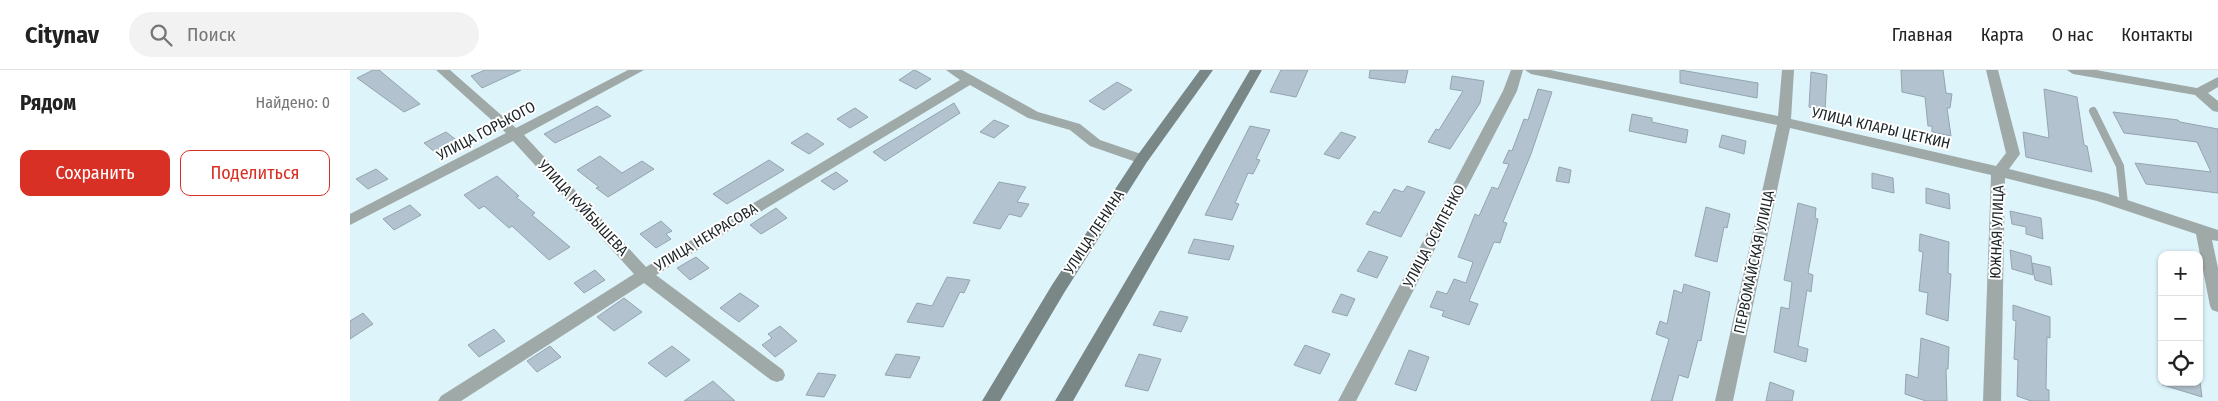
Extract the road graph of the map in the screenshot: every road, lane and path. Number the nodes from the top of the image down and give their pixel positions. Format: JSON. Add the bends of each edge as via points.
{"nodes":[{"id":1,"x":442,"y":70,"type":"edge"},
{"id":2,"x":638,"y":70,"type":"edge"},
{"id":3,"x":952,"y":70,"type":"edge"},
{"id":4,"x":1207,"y":70,"type":"edge"},
{"id":5,"x":1256,"y":70,"type":"edge"},
{"id":6,"x":1517,"y":70,"type":"edge"},
{"id":7,"x":1531,"y":70,"type":"edge"},
{"id":8,"x":1788,"y":70,"type":"edge"},
{"id":9,"x":1992,"y":70,"type":"edge"},
{"id":10,"x":2073,"y":70,"type":"edge"},
{"id":11,"x":969,"y":80,"type":"junction"},
{"id":12,"x":2218,"y":82,"type":"edge"},
{"id":13,"x":2199,"y":92,"type":"junction"},
{"id":14,"x":2218,"y":108,"type":"edge"},
{"id":15,"x":2093,"y":111,"type":"dead end"},
{"id":16,"x":1784,"y":122,"type":"junction"},
{"id":17,"x":515,"y":134,"type":"junction"},
{"id":18,"x":1142,"y":159,"type":"junction"},
{"id":19,"x":1998,"y":173,"type":"junction"},
{"id":20,"x":2124,"y":204,"type":"junction"},
{"id":21,"x":350,"y":220,"type":"edge"},
{"id":22,"x":2210,"y":234,"type":"edge"},
{"id":23,"x":644,"y":275,"type":"junction"},
{"id":24,"x":2218,"y":306,"type":"edge"},
{"id":25,"x":778,"y":376,"type":"dead end"},
{"id":26,"x":447,"y":401,"type":"edge"},
{"id":27,"x":991,"y":401,"type":"edge"},
{"id":28,"x":1064,"y":401,"type":"edge"},
{"id":29,"x":1347,"y":401,"type":"edge"},
{"id":30,"x":1724,"y":401,"type":"edge"},
{"id":31,"x":1992,"y":401,"type":"edge"}],
"edges":[{"from":1,"to":17,"type":"street","name":"УЛИЦА КУЙБЫШЕВА"},
{"from":2,"to":17,"type":"street","name":"УЛИЦА ГОРЬКОГО"},
{"from":3,"to":11,"type":"street"},
{"from":4,"to":18,"type":"main road","name":"УЛИЦА ЛЕНИНА"},
{"from":5,"to":28,"type":"main road"},
{"from":6,"to":29,"type":"street","name":"УЛИЦА ОСИПЕНКО","via":[[1510,90]]},
{"from":7,"to":16,"type":"street","name":"УЛИЦА КЛАРЫ ЦЕТКИН"},
{"from":8,"to":16,"type":"street","name":"ПЕРВОМАЙСКАЯ УЛИЦА"},
{"from":9,"to":19,"type":"street","name":"ЮЖНАЯ УЛИЦА","via":[[2012,154]]},
{"from":10,"to":13,"type":"street"},
{"from":11,"to":18,"type":"street","via":[[1032,115],[1075,127],[1095,143]]},
{"from":11,"to":23,"type":"street","name":"УЛИЦА НЕКРАСОВА"},
{"from":12,"to":13,"type":"street"},
{"from":13,"to":14,"type":"street"},
{"from":15,"to":20,"type":"lane","via":[[2120,166]]},
{"from":16,"to":19,"type":"street","name":"УЛИЦА КЛАРЫ ЦЕТКИН"},
{"from":16,"to":30,"type":"street","name":"ПЕРВОМАЙСКАЯ УЛИЦА"},
{"from":17,"to":21,"type":"street","name":"УЛИЦА ГОРЬКОГО"},
{"from":17,"to":23,"type":"street","name":"УЛИЦА КУЙБЫШЕВА"},
{"from":18,"to":27,"type":"main road","name":"УЛИЦА ЛЕНИНА"},
{"from":19,"to":20,"type":"street","name":"УЛИЦА КЛАРЫ ЦЕТКИН"},
{"from":19,"to":31,"type":"street","name":"ЮЖНАЯ УЛИЦА"},
{"from":20,"to":22,"type":"street","name":"УЛИЦА КЛАРЫ ЦЕТКИН"},
{"from":22,"to":24,"type":"street"},
{"from":23,"to":25,"type":"street","name":"УЛИЦА КУЙБЫШЕВА"},
{"from":23,"to":26,"type":"street","name":"УЛИЦА НЕКРАСОВА"}]}
